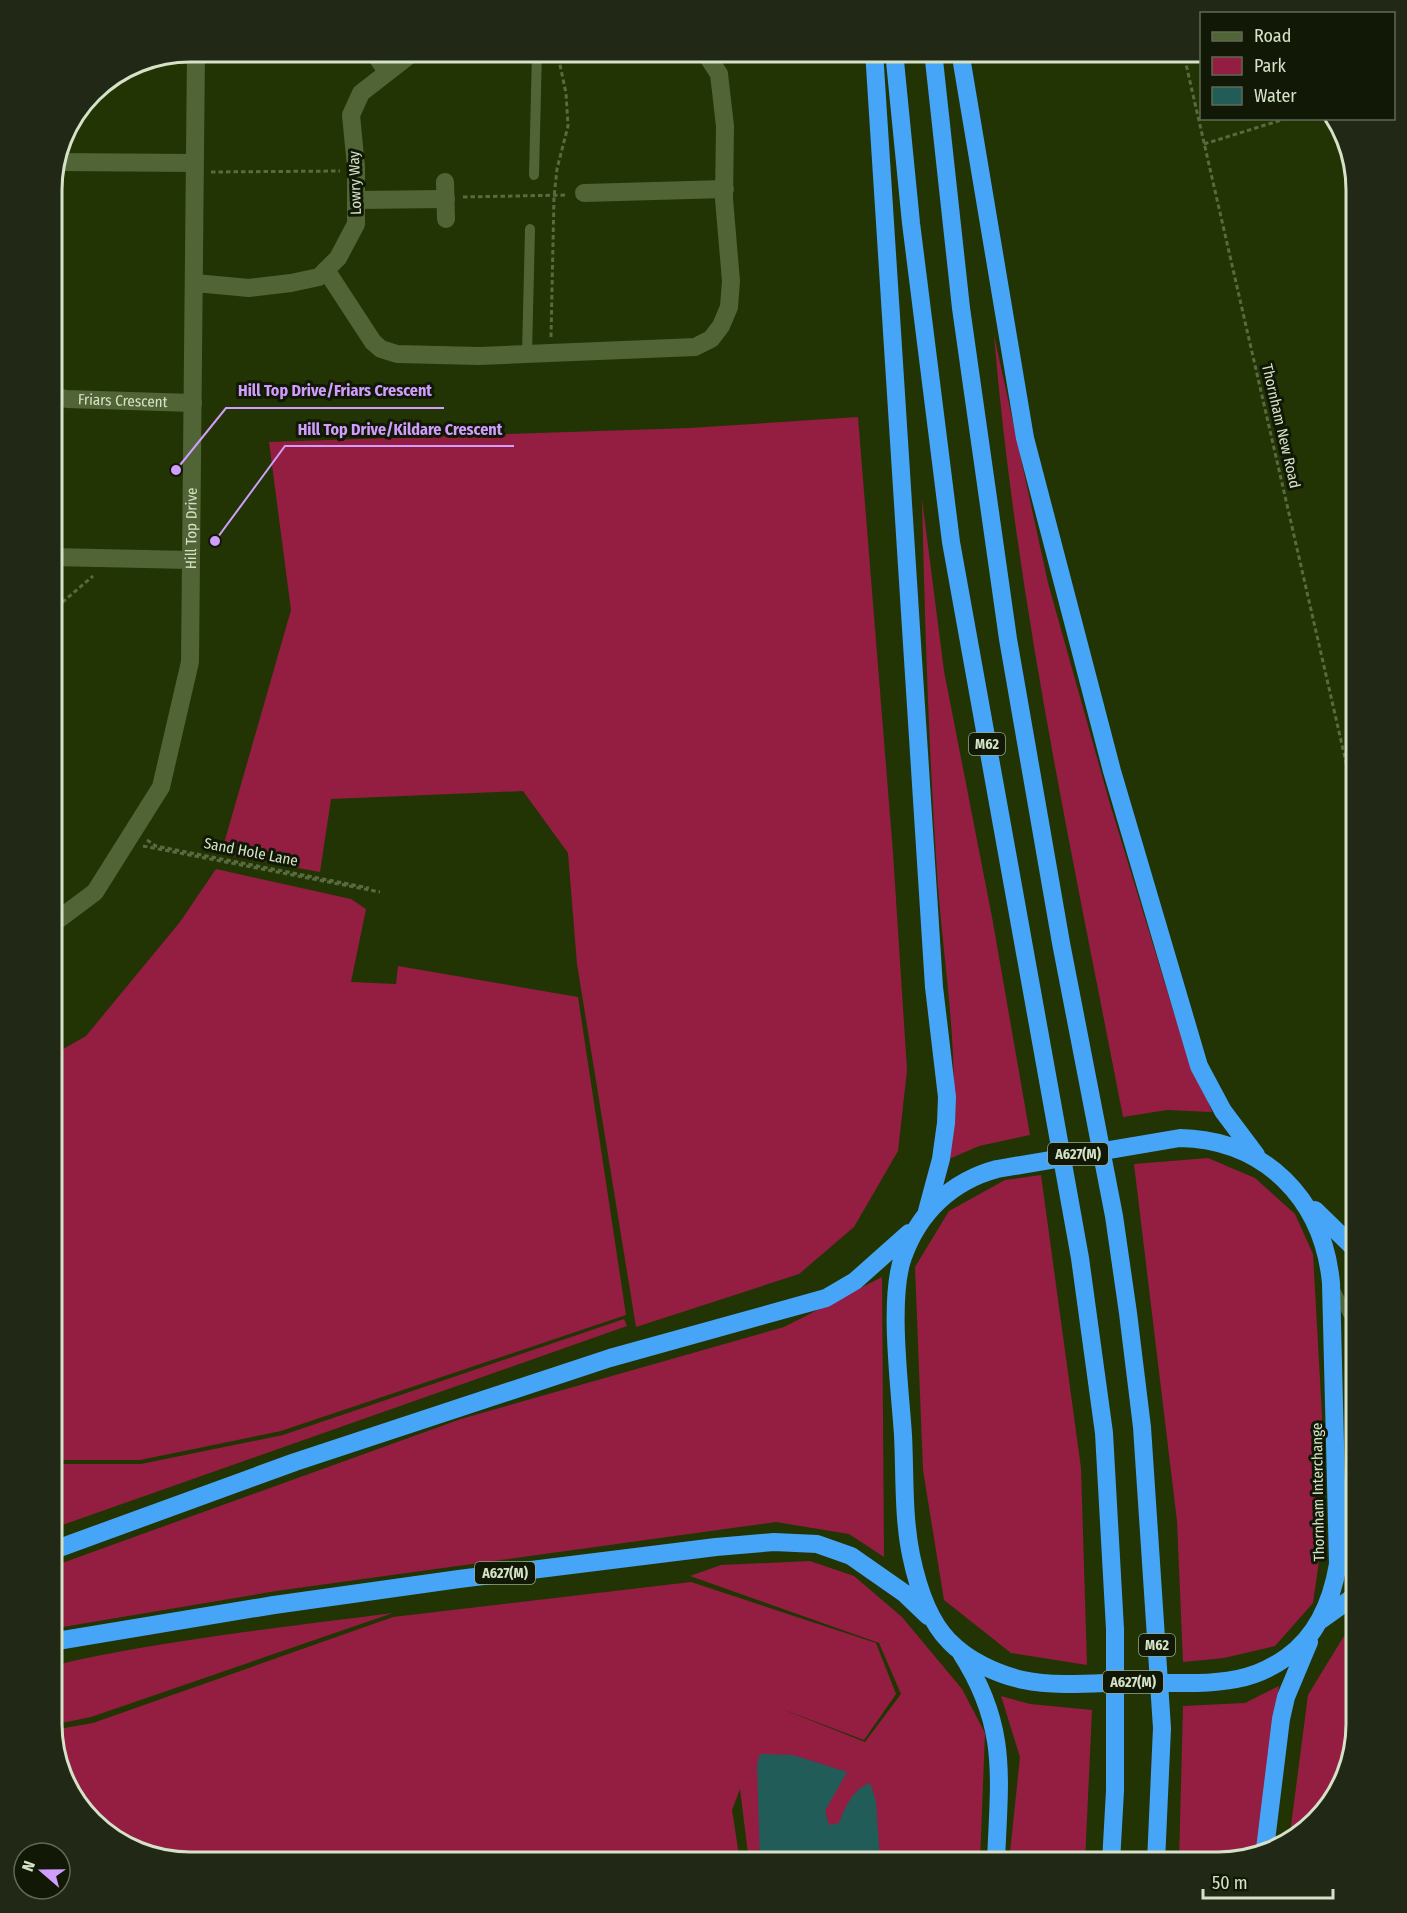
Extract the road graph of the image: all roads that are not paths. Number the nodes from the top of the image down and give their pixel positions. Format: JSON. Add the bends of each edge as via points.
{"nodes":[{"id":1,"x":196,"y":62,"type":"edge"},
{"id":2,"x":380,"y":62,"type":"edge"},
{"id":3,"x":400,"y":62,"type":"edge"},
{"id":4,"x":537,"y":62,"type":"edge"},
{"id":5,"x":711,"y":62,"type":"edge"},
{"id":6,"x":875,"y":62,"type":"edge"},
{"id":7,"x":895,"y":62,"type":"edge"},
{"id":8,"x":934,"y":62,"type":"edge"},
{"id":9,"x":962,"y":62,"type":"edge"},
{"id":10,"x":387,"y":72,"type":"junction"},
{"id":11,"x":65,"y":162,"type":"edge"},
{"id":12,"x":194,"y":168,"type":"junction"},
{"id":13,"x":534,"y":175,"type":"dead end"},
{"id":14,"x":724,"y":189,"type":"junction"},
{"id":15,"x":584,"y":193,"type":"road end"},
{"id":16,"x":356,"y":200,"type":"junction"},
{"id":17,"x":446,"y":219,"type":"dead end"},
{"id":18,"x":530,"y":228,"type":"dead end"},
{"id":19,"x":326,"y":270,"type":"junction"},
{"id":20,"x":195,"y":283,"type":"junction"},
{"id":21,"x":527,"y":354,"type":"junction"},
{"id":22,"x":62,"y":398,"type":"edge"},
{"id":23,"x":193,"y":403,"type":"junction"},
{"id":24,"x":62,"y":557,"type":"edge"},
{"id":25,"x":191,"y":560,"type":"junction"},
{"id":26,"x":62,"y":917,"type":"edge"},
{"id":27,"x":1261,"y":1161,"type":"junction"},
{"id":28,"x":1301,"y":1196,"type":"junction"},
{"id":29,"x":922,"y":1218,"type":"junction"},
{"id":30,"x":1346,"y":1240,"type":"edge"},
{"id":31,"x":1331,"y":1282,"type":"junction"},
{"id":32,"x":1346,"y":1310,"type":"edge"},
{"id":33,"x":1346,"y":1545,"type":"edge"},
{"id":34,"x":62,"y":1547,"type":"edge"},
{"id":35,"x":1338,"y":1564,"type":"junction"},
{"id":36,"x":1346,"y":1603,"type":"edge"},
{"id":37,"x":936,"y":1624,"type":"junction"},
{"id":38,"x":1317,"y":1626,"type":"junction"},
{"id":39,"x":62,"y":1640,"type":"edge"},
{"id":40,"x":959,"y":1650,"type":"junction"},
{"id":41,"x":1266,"y":1842,"type":"edge"},
{"id":42,"x":996,"y":1852,"type":"edge"},
{"id":43,"x":1112,"y":1852,"type":"edge"},
{"id":44,"x":1156,"y":1852,"type":"edge"}],
"edges":[{"from":1,"to":12,"type":"street","name":"Hill Top Drive"},
{"from":2,"to":10,"type":"street"},
{"from":3,"to":10,"type":"street","name":"Lowry Way"},
{"from":4,"to":13,"type":"lane"},
{"from":5,"to":14,"type":"street","via":[[719,74],[725,126]]},
{"from":6,"to":29,"type":"highway","via":[[934,987],[946,1097],[944,1141]]},
{"from":7,"to":43,"type":"highway","number":"M62","via":[[951,542],[1080,1258],[1104,1433],[1115,1629]]},
{"from":8,"to":44,"type":"highway","number":"M62","via":[[961,308],[1008,639],[1114,1216],[1131,1336],[1142,1427],[1162,1728]]},
{"from":9,"to":27,"type":"highway","via":[[1024,438],[1112,771],[1199,1066],[1223,1112]]},
{"from":10,"to":16,"type":"street","name":"Lowry Way","via":[[361,93],[351,115]]},
{"from":11,"to":12,"type":"street"},
{"from":12,"to":20,"type":"street","name":"Hill Top Drive"},
{"from":14,"to":15,"type":"street"},
{"from":14,"to":21,"type":"street","via":[[731,281],[729,307],[711,339],[695,347]]},
{"from":16,"to":17,"type":"street","via":[[446,193]]},
{"from":16,"to":19,"type":"street","name":"Lowry Way","via":[[356,224],[338,258]]},
{"from":18,"to":21,"type":"lane"},
{"from":19,"to":20,"type":"street","via":[[318,277],[249,288]]},
{"from":19,"to":21,"type":"street","via":[[362,327],[381,349],[397,354]]},
{"from":20,"to":23,"type":"street","name":"Hill Top Drive"},
{"from":22,"to":23,"type":"street","name":"Friars Crescent"},
{"from":23,"to":25,"type":"street","name":"Hill Top Drive"},
{"from":24,"to":25,"type":"street"},
{"from":25,"to":26,"type":"street","name":"Hill Top Drive","via":[[190,662],[161,787],[95,892]]},
{"from":27,"to":28,"type":"highway","name":"Thornham Interchange","number":"A627(M)"},
{"from":27,"to":29,"type":"highway","name":"Thornham Interchange","number":"A627(M)","via":[[1224,1144],[1180,1138],[976,1175],[955,1187]]},
{"from":28,"to":30,"type":"highway","number":"A627(M)"},
{"from":28,"to":31,"type":"highway","name":"Thornham Interchange","number":"A627(M)","via":[[1324,1242]]},
{"from":29,"to":34,"type":"highway","number":"A627(M)","via":[[855,1281],[826,1298],[610,1358],[295,1462]]},
{"from":29,"to":37,"type":"highway","name":"Thornham Interchange","number":"A627(M)","via":[[903,1257],[896,1298],[910,1552],[922,1595]]},
{"from":31,"to":32,"type":"lane"},
{"from":31,"to":35,"type":"highway","name":"Thornham Interchange","number":"A627(M)"},
{"from":33,"to":35,"type":"lane"},
{"from":35,"to":38,"type":"highway","name":"Thornham Interchange","number":"A627(M)","via":[[1331,1595]]},
{"from":36,"to":38,"type":"highway","number":"A627(M)"},
{"from":37,"to":39,"type":"highway","number":"A627(M)","via":[[904,1593],[851,1556],[817,1544],[774,1542],[436,1582]]},
{"from":37,"to":40,"type":"highway","name":"Thornham Interchange","number":"A627(M)"},
{"from":38,"to":40,"type":"highway","name":"Thornham Interchange","number":"A627(M)","via":[[1288,1657],[1260,1672],[1200,1682],[1030,1681],[989,1668]]},
{"from":38,"to":41,"type":"highway","via":[[1286,1697]]},
{"from":40,"to":42,"type":"highway","via":[[985,1698],[996,1730]]}]}
